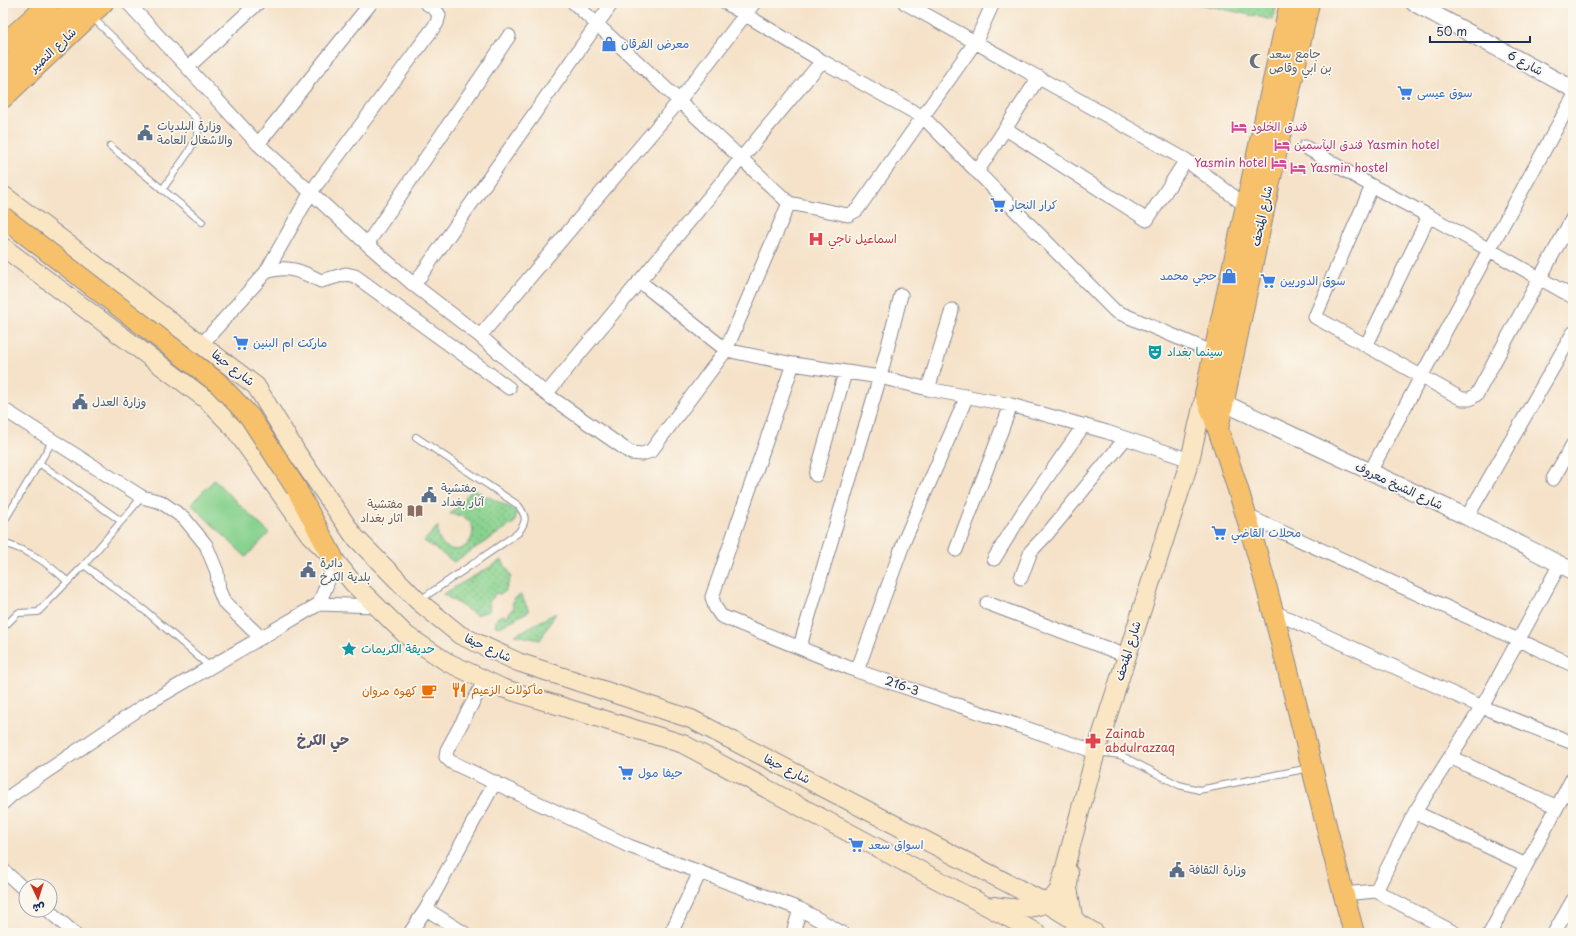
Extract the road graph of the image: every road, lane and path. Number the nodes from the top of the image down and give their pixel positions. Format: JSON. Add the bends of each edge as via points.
{"nodes":[{"id":1,"x":49,"y":3,"type":"edge"},
{"id":2,"x":258,"y":3,"type":"edge"},
{"id":3,"x":371,"y":3,"type":"edge"},
{"id":4,"x":426,"y":3,"type":"edge"},
{"id":5,"x":574,"y":3,"type":"edge"},
{"id":6,"x":612,"y":3,"type":"edge"},
{"id":7,"x":726,"y":3,"type":"edge"},
{"id":8,"x":754,"y":3,"type":"edge"},
{"id":9,"x":905,"y":3,"type":"edge"},
{"id":10,"x":993,"y":3,"type":"edge"},
{"id":11,"x":1290,"y":3,"type":"edge"},
{"id":12,"x":1310,"y":3,"type":"edge"},
{"id":13,"x":1414,"y":3,"type":"edge"},
{"id":14,"x":90,"y":7,"type":"edge"},
{"id":15,"x":132,"y":7,"type":"edge"},
{"id":16,"x":746,"y":15,"type":"junction"},
{"id":17,"x":596,"y":24,"type":"junction"},
{"id":18,"x":509,"y":36,"type":"dead end"},
{"id":19,"x":976,"y":41,"type":"junction"},
{"id":20,"x":3,"y":44,"type":"edge"},
{"id":21,"x":822,"y":60,"type":"junction"},
{"id":22,"x":188,"y":66,"type":"junction"},
{"id":23,"x":3,"y":72,"type":"edge"},
{"id":24,"x":1039,"y":77,"type":"junction"},
{"id":25,"x":1573,"y":89,"type":"edge"},
{"id":26,"x":3,"y":98,"type":"edge"},
{"id":27,"x":1573,"y":98,"type":"edge"},
{"id":28,"x":679,"y":101,"type":"junction"},
{"id":29,"x":923,"y":117,"type":"junction"},
{"id":30,"x":1006,"y":129,"type":"junction"},
{"id":31,"x":258,"y":144,"type":"junction"},
{"id":32,"x":110,"y":146,"type":"dead end"},
{"id":33,"x":1305,"y":147,"type":"dead end"},
{"id":34,"x":741,"y":159,"type":"junction"},
{"id":35,"x":1186,"y":160,"type":"junction"},
{"id":36,"x":978,"y":172,"type":"junction"},
{"id":37,"x":1372,"y":186,"type":"junction"},
{"id":38,"x":162,"y":190,"type":"junction"},
{"id":39,"x":311,"y":192,"type":"junction"},
{"id":40,"x":3,"y":195,"type":"edge"},
{"id":41,"x":789,"y":203,"type":"junction"},
{"id":42,"x":1246,"y":206,"type":"junction"},
{"id":43,"x":1429,"y":216,"type":"junction"},
{"id":44,"x":3,"y":217,"type":"edge"},
{"id":45,"x":1573,"y":217,"type":"edge"},
{"id":46,"x":202,"y":222,"type":"dead end"},
{"id":47,"x":42,"y":224,"type":"junction"},
{"id":48,"x":367,"y":244,"type":"junction"},
{"id":49,"x":3,"y":247,"type":"edge"},
{"id":50,"x":1489,"y":250,"type":"junction"},
{"id":51,"x":18,"y":259,"type":"junction"},
{"id":52,"x":266,"y":272,"type":"junction"},
{"id":53,"x":1538,"y":278,"type":"junction"},
{"id":54,"x":639,"y":281,"type":"junction"},
{"id":55,"x":414,"y":285,"type":"junction"},
{"id":56,"x":901,"y":295,"type":"dead end"},
{"id":57,"x":1573,"y":297,"type":"edge"},
{"id":58,"x":952,"y":310,"type":"dead end"},
{"id":59,"x":1573,"y":333,"type":"edge"},
{"id":60,"x":480,"y":336,"type":"junction"},
{"id":61,"x":202,"y":344,"type":"junction"},
{"id":62,"x":1367,"y":344,"type":"junction"},
{"id":63,"x":726,"y":350,"type":"junction"},
{"id":64,"x":1214,"y":353,"type":"junction"},
{"id":65,"x":794,"y":364,"type":"junction"},
{"id":66,"x":845,"y":373,"type":"junction"},
{"id":67,"x":1420,"y":376,"type":"junction"},
{"id":68,"x":880,"y":377,"type":"junction"},
{"id":69,"x":509,"y":388,"type":"dead end"},
{"id":70,"x":928,"y":389,"type":"junction"},
{"id":71,"x":546,"y":394,"type":"junction"},
{"id":72,"x":1205,"y":394,"type":"junction"},
{"id":73,"x":968,"y":396,"type":"junction"},
{"id":74,"x":1224,"y":403,"type":"junction"},
{"id":75,"x":1011,"y":405,"type":"junction"},
{"id":76,"x":3,"y":410,"type":"edge"},
{"id":77,"x":1084,"y":425,"type":"junction"},
{"id":78,"x":1218,"y":429,"type":"junction"},
{"id":79,"x":416,"y":438,"type":"dead end"},
{"id":80,"x":1125,"y":438,"type":"junction"},
{"id":81,"x":52,"y":442,"type":"junction"},
{"id":82,"x":1573,"y":444,"type":"edge"},
{"id":83,"x":1191,"y":456,"type":"junction"},
{"id":84,"x":40,"y":463,"type":"junction"},
{"id":85,"x":1370,"y":472,"type":"junction"},
{"id":86,"x":816,"y":475,"type":"dead end"},
{"id":87,"x":1554,"y":479,"type":"dead end"},
{"id":88,"x":142,"y":498,"type":"junction"},
{"id":89,"x":1245,"y":515,"type":"junction"},
{"id":90,"x":1467,"y":518,"type":"junction"},
{"id":91,"x":121,"y":521,"type":"junction"},
{"id":92,"x":3,"y":523,"type":"edge"},
{"id":93,"x":3,"y":543,"type":"edge"},
{"id":94,"x":956,"y":550,"type":"dead end"},
{"id":95,"x":333,"y":558,"type":"junction"},
{"id":96,"x":994,"y":559,"type":"dead end"},
{"id":97,"x":84,"y":565,"type":"junction"},
{"id":98,"x":1569,"y":567,"type":"edge"},
{"id":99,"x":1021,"y":578,"type":"dead end"},
{"id":100,"x":67,"y":581,"type":"junction"},
{"id":101,"x":418,"y":601,"type":"junction"},
{"id":102,"x":987,"y":603,"type":"dead end"},
{"id":103,"x":319,"y":604,"type":"junction"},
{"id":104,"x":376,"y":606,"type":"junction"},
{"id":105,"x":1272,"y":611,"type":"junction"},
{"id":106,"x":3,"y":628,"type":"edge"},
{"id":107,"x":261,"y":638,"type":"junction"},
{"id":108,"x":1518,"y":640,"type":"junction"},
{"id":109,"x":800,"y":646,"type":"junction"},
{"id":110,"x":1127,"y":656,"type":"junction"},
{"id":111,"x":1573,"y":665,"type":"edge"},
{"id":112,"x":210,"y":667,"type":"junction"},
{"id":113,"x":857,"y":670,"type":"junction"},
{"id":114,"x":485,"y":680,"type":"junction"},
{"id":115,"x":1482,"y":707,"type":"junction"},
{"id":116,"x":1573,"y":742,"type":"edge"},
{"id":117,"x":1096,"y":752,"type":"junction"},
{"id":118,"x":1450,"y":757,"type":"junction"},
{"id":119,"x":1311,"y":768,"type":"junction"},
{"id":120,"x":1573,"y":777,"type":"edge"},
{"id":121,"x":495,"y":782,"type":"junction"},
{"id":122,"x":3,"y":803,"type":"edge"},
{"id":123,"x":1557,"y":807,"type":"junction"},
{"id":124,"x":1415,"y":812,"type":"junction"},
{"id":125,"x":1070,"y":857,"type":"junction"},
{"id":126,"x":1526,"y":865,"type":"junction"},
{"id":127,"x":3,"y":870,"type":"edge"},
{"id":128,"x":700,"y":872,"type":"junction"},
{"id":129,"x":18,"y":884,"type":"edge"},
{"id":130,"x":1376,"y":891,"type":"junction"},
{"id":131,"x":1343,"y":894,"type":"junction"},
{"id":132,"x":1573,"y":900,"type":"edge"},
{"id":133,"x":1046,"y":903,"type":"junction"},
{"id":134,"x":987,"y":906,"type":"junction"},
{"id":135,"x":426,"y":909,"type":"junction"},
{"id":136,"x":800,"y":909,"type":"junction"},
{"id":137,"x":57,"y":918,"type":"edge"},
{"id":138,"x":1075,"y":927,"type":"edge"},
{"id":139,"x":74,"y":933,"type":"edge"},
{"id":140,"x":410,"y":933,"type":"edge"},
{"id":141,"x":464,"y":933,"type":"edge"},
{"id":142,"x":671,"y":933,"type":"edge"},
{"id":143,"x":793,"y":933,"type":"edge"},
{"id":144,"x":842,"y":933,"type":"edge"},
{"id":145,"x":1037,"y":933,"type":"edge"},
{"id":146,"x":1095,"y":933,"type":"edge"},
{"id":147,"x":1354,"y":933,"type":"edge"},
{"id":148,"x":1455,"y":933,"type":"edge"},
{"id":149,"x":1490,"y":933,"type":"edge"},
{"id":150,"x":1554,"y":933,"type":"edge"}],
"edges":[{"from":1,"to":20,"type":"main road"},
{"from":2,"to":22,"type":"street"},
{"from":3,"to":31,"type":"street"},
{"from":4,"to":39,"type":"street","via":[[435,9],[438,15],[437,24]]},
{"from":5,"to":17,"type":"street"},
{"from":6,"to":17,"type":"street"},
{"from":7,"to":16,"type":"street"},
{"from":8,"to":16,"type":"street"},
{"from":9,"to":19,"type":"street"},
{"from":10,"to":19,"type":"street"},
{"from":11,"to":42,"type":"main road","name":"شارع المتحف"},
{"from":12,"to":74,"type":"main road","name":"شارع المتحف","via":[[1269,182]]},
{"from":13,"to":25,"type":"street","name":"شارع 6"},
{"from":14,"to":23,"type":"main road"},
{"from":14,"to":26,"type":"main road","name":"شارع النصیر"},
{"from":14,"to":38,"type":"lane","via":[[197,119],[198,134]]},
{"from":15,"to":22,"type":"street"},
{"from":16,"to":21,"type":"street"},
{"from":16,"to":28,"type":"street"},
{"from":17,"to":28,"type":"street"},
{"from":17,"to":55,"type":"street"},
{"from":18,"to":48,"type":"street"},
{"from":19,"to":24,"type":"street"},
{"from":19,"to":29,"type":"street"},
{"from":21,"to":29,"type":"street"},
{"from":21,"to":34,"type":"street"},
{"from":22,"to":31,"type":"street"},
{"from":24,"to":30,"type":"street"},
{"from":24,"to":35,"type":"street"},
{"from":27,"to":50,"type":"street"},
{"from":28,"to":34,"type":"street"},
{"from":28,"to":60,"type":"street"},
{"from":29,"to":36,"type":"street"},
{"from":29,"to":41,"type":"street","via":[[857,210],[848,215],[837,214]]},
{"from":30,"to":35,"type":"street","via":[[1148,220]]},
{"from":30,"to":36,"type":"street"},
{"from":31,"to":39,"type":"street"},
{"from":32,"to":38,"type":"lane"},
{"from":33,"to":37,"type":"street"},
{"from":34,"to":41,"type":"street"},
{"from":34,"to":54,"type":"street"},
{"from":35,"to":42,"type":"street"},
{"from":36,"to":64,"type":"street","via":[[1115,311]]},
{"from":37,"to":43,"type":"street"},
{"from":37,"to":62,"type":"street","via":[[1315,317]]},
{"from":38,"to":46,"type":"lane"},
{"from":39,"to":48,"type":"street"},
{"from":39,"to":52,"type":"street"},
{"from":40,"to":47,"type":"main road","name":"شارع حيفا"},
{"from":41,"to":63,"type":"street"},
{"from":42,"to":64,"type":"main road","name":"شارع المتحف"},
{"from":43,"to":50,"type":"street"},
{"from":43,"to":62,"type":"street"},
{"from":44,"to":95,"type":"main road","bridge":true,"via":[[218,383],[250,417],[296,488]]},
{"from":45,"to":53,"type":"street"},
{"from":47,"to":51,"type":"main road","via":[[30,225],[17,237],[15,248]]},
{"from":47,"to":61,"type":"main road","name":"شارع حيفا"},
{"from":48,"to":55,"type":"street"},
{"from":49,"to":51,"type":"main road"},
{"from":50,"to":53,"type":"street"},
{"from":50,"to":67,"type":"street"},
{"from":51,"to":95,"type":"main road","via":[[207,400],[233,428],[310,535]]},
{"from":52,"to":61,"type":"street"},
{"from":52,"to":69,"type":"street","via":[[276,268],[297,270],[321,281],[346,274],[355,276]]},
{"from":53,"to":57,"type":"street"},
{"from":53,"to":67,"type":"street","via":[[1476,394],[1470,399],[1462,399]]},
{"from":54,"to":63,"type":"street"},
{"from":54,"to":71,"type":"street"},
{"from":55,"to":60,"type":"street"},
{"from":56,"to":68,"type":"street"},
{"from":58,"to":70,"type":"street"},
{"from":59,"to":90,"type":"street"},
{"from":60,"to":71,"type":"street"},
{"from":61,"to":101,"type":"main road","name":"شارع حيفا","via":[[256,386],[297,453],[354,536]]},
{"from":62,"to":67,"type":"street"},
{"from":63,"to":65,"type":"street"},
{"from":63,"to":71,"type":"street","via":[[651,451],[642,454],[631,453]]},
{"from":64,"to":72,"type":"main road","name":"شارع المتحف"},
{"from":65,"to":66,"type":"street"},
{"from":65,"to":109,"type":"street","name":"216-3","via":[[712,597],[721,616]]},
{"from":66,"to":68,"type":"street"},
{"from":66,"to":86,"type":"street"},
{"from":67,"to":85,"type":"street"},
{"from":68,"to":70,"type":"street"},
{"from":68,"to":109,"type":"street"},
{"from":70,"to":73,"type":"street"},
{"from":72,"to":78,"type":"main road"},
{"from":72,"to":83,"type":"main road","name":"شارع المتحف"},
{"from":73,"to":75,"type":"street"},
{"from":73,"to":113,"type":"street","via":[[905,539]]},
{"from":74,"to":78,"type":"main road","name":"شارع المتحف"},
{"from":74,"to":85,"type":"street","name":"شارع الشيخ معروف"},
{"from":75,"to":77,"type":"street"},
{"from":75,"to":94,"type":"street"},
{"from":76,"to":81,"type":"street"},
{"from":77,"to":80,"type":"street"},
{"from":77,"to":96,"type":"street","via":[[1025,509]]},
{"from":78,"to":83,"type":"main road"},
{"from":78,"to":89,"type":"main road"},
{"from":79,"to":101,"type":"lane","via":[[518,505],[525,514],[525,524],[518,533]]},
{"from":80,"to":83,"type":"street"},
{"from":80,"to":99,"type":"street","via":[[1048,533],[1030,551]]},
{"from":81,"to":84,"type":"lane"},
{"from":81,"to":88,"type":"street"},
{"from":82,"to":87,"type":"street"},
{"from":83,"to":110,"type":"main road","name":"شارع المتحف"},
{"from":84,"to":91,"type":"lane"},
{"from":84,"to":92,"type":"lane"},
{"from":85,"to":90,"type":"street","name":"شارع الشيخ معروف"},
{"from":88,"to":91,"type":"lane"},
{"from":88,"to":107,"type":"street","via":[[161,502],[184,518],[206,545],[217,572],[219,590],[224,602]]},
{"from":89,"to":105,"type":"main road"},
{"from":89,"to":108,"type":"street"},
{"from":90,"to":98,"type":"street","name":"شارع الشيخ معروف"},
{"from":91,"to":97,"type":"lane"},
{"from":93,"to":100,"type":"lane","via":[[45,561]]},
{"from":95,"to":103,"type":"street","via":[[330,576]]},
{"from":95,"to":104,"type":"main road"},
{"from":97,"to":100,"type":"lane"},
{"from":97,"to":112,"type":"lane","via":[[148,613]]},
{"from":98,"to":108,"type":"street"},
{"from":100,"to":106,"type":"lane","via":[[38,612],[18,613]]},
{"from":101,"to":133,"type":"main road","name":"شارع حيفا","via":[[460,635],[518,662],[691,719]]},
{"from":102,"to":110,"type":"street"},
{"from":103,"to":104,"type":"street"},
{"from":103,"to":107,"type":"street"},
{"from":104,"to":114,"type":"main road","via":[[406,635],[447,662]]},
{"from":105,"to":115,"type":"street"},
{"from":105,"to":119,"type":"main road"},
{"from":107,"to":112,"type":"street"},
{"from":108,"to":111,"type":"street"},
{"from":108,"to":115,"type":"street"},
{"from":109,"to":113,"type":"street","name":"216-3"},
{"from":110,"to":117,"type":"main road","name":"شارع المتحف"},
{"from":112,"to":122,"type":"street","via":[[145,705]]},
{"from":113,"to":117,"type":"street","name":"216-3"},
{"from":114,"to":121,"type":"street","via":[[447,750],[446,758]]},
{"from":114,"to":134,"type":"main road","via":[[502,688],[683,744]]},
{"from":115,"to":116,"type":"street"},
{"from":115,"to":118,"type":"street"},
{"from":117,"to":119,"type":"lane","via":[[1120,754],[1180,785],[1199,790]]},
{"from":117,"to":125,"type":"main road","name":"شارع المتحف"},
{"from":118,"to":123,"type":"street"},
{"from":118,"to":124,"type":"street"},
{"from":119,"to":131,"type":"main road"},
{"from":120,"to":123,"type":"street"},
{"from":121,"to":128,"type":"street","via":[[629,846]]},
{"from":121,"to":135,"type":"street"},
{"from":123,"to":126,"type":"street"},
{"from":124,"to":126,"type":"street"},
{"from":124,"to":130,"type":"street"},
{"from":125,"to":133,"type":"main road","name":"شارع المتحف","via":[[1055,898]]},
{"from":125,"to":138,"type":"main road","via":[[1068,888]]},
{"from":126,"to":149,"type":"street"},
{"from":127,"to":129,"type":"street"},
{"from":128,"to":136,"type":"street"},
{"from":128,"to":142,"type":"street"},
{"from":130,"to":131,"type":"street"},
{"from":130,"to":148,"type":"street"},
{"from":131,"to":147,"type":"main road"},
{"from":132,"to":150,"type":"street"},
{"from":133,"to":134,"type":"main road","via":[[1025,909]]},
{"from":133,"to":138,"type":"main road","name":"شارع حيفا"},
{"from":134,"to":145,"type":"main road"},
{"from":135,"to":140,"type":"street"},
{"from":135,"to":141,"type":"street"},
{"from":136,"to":143,"type":"street"},
{"from":136,"to":144,"type":"street"},
{"from":137,"to":139,"type":"street"},
{"from":138,"to":146,"type":"main road","name":"شارع حيفا"}]}
